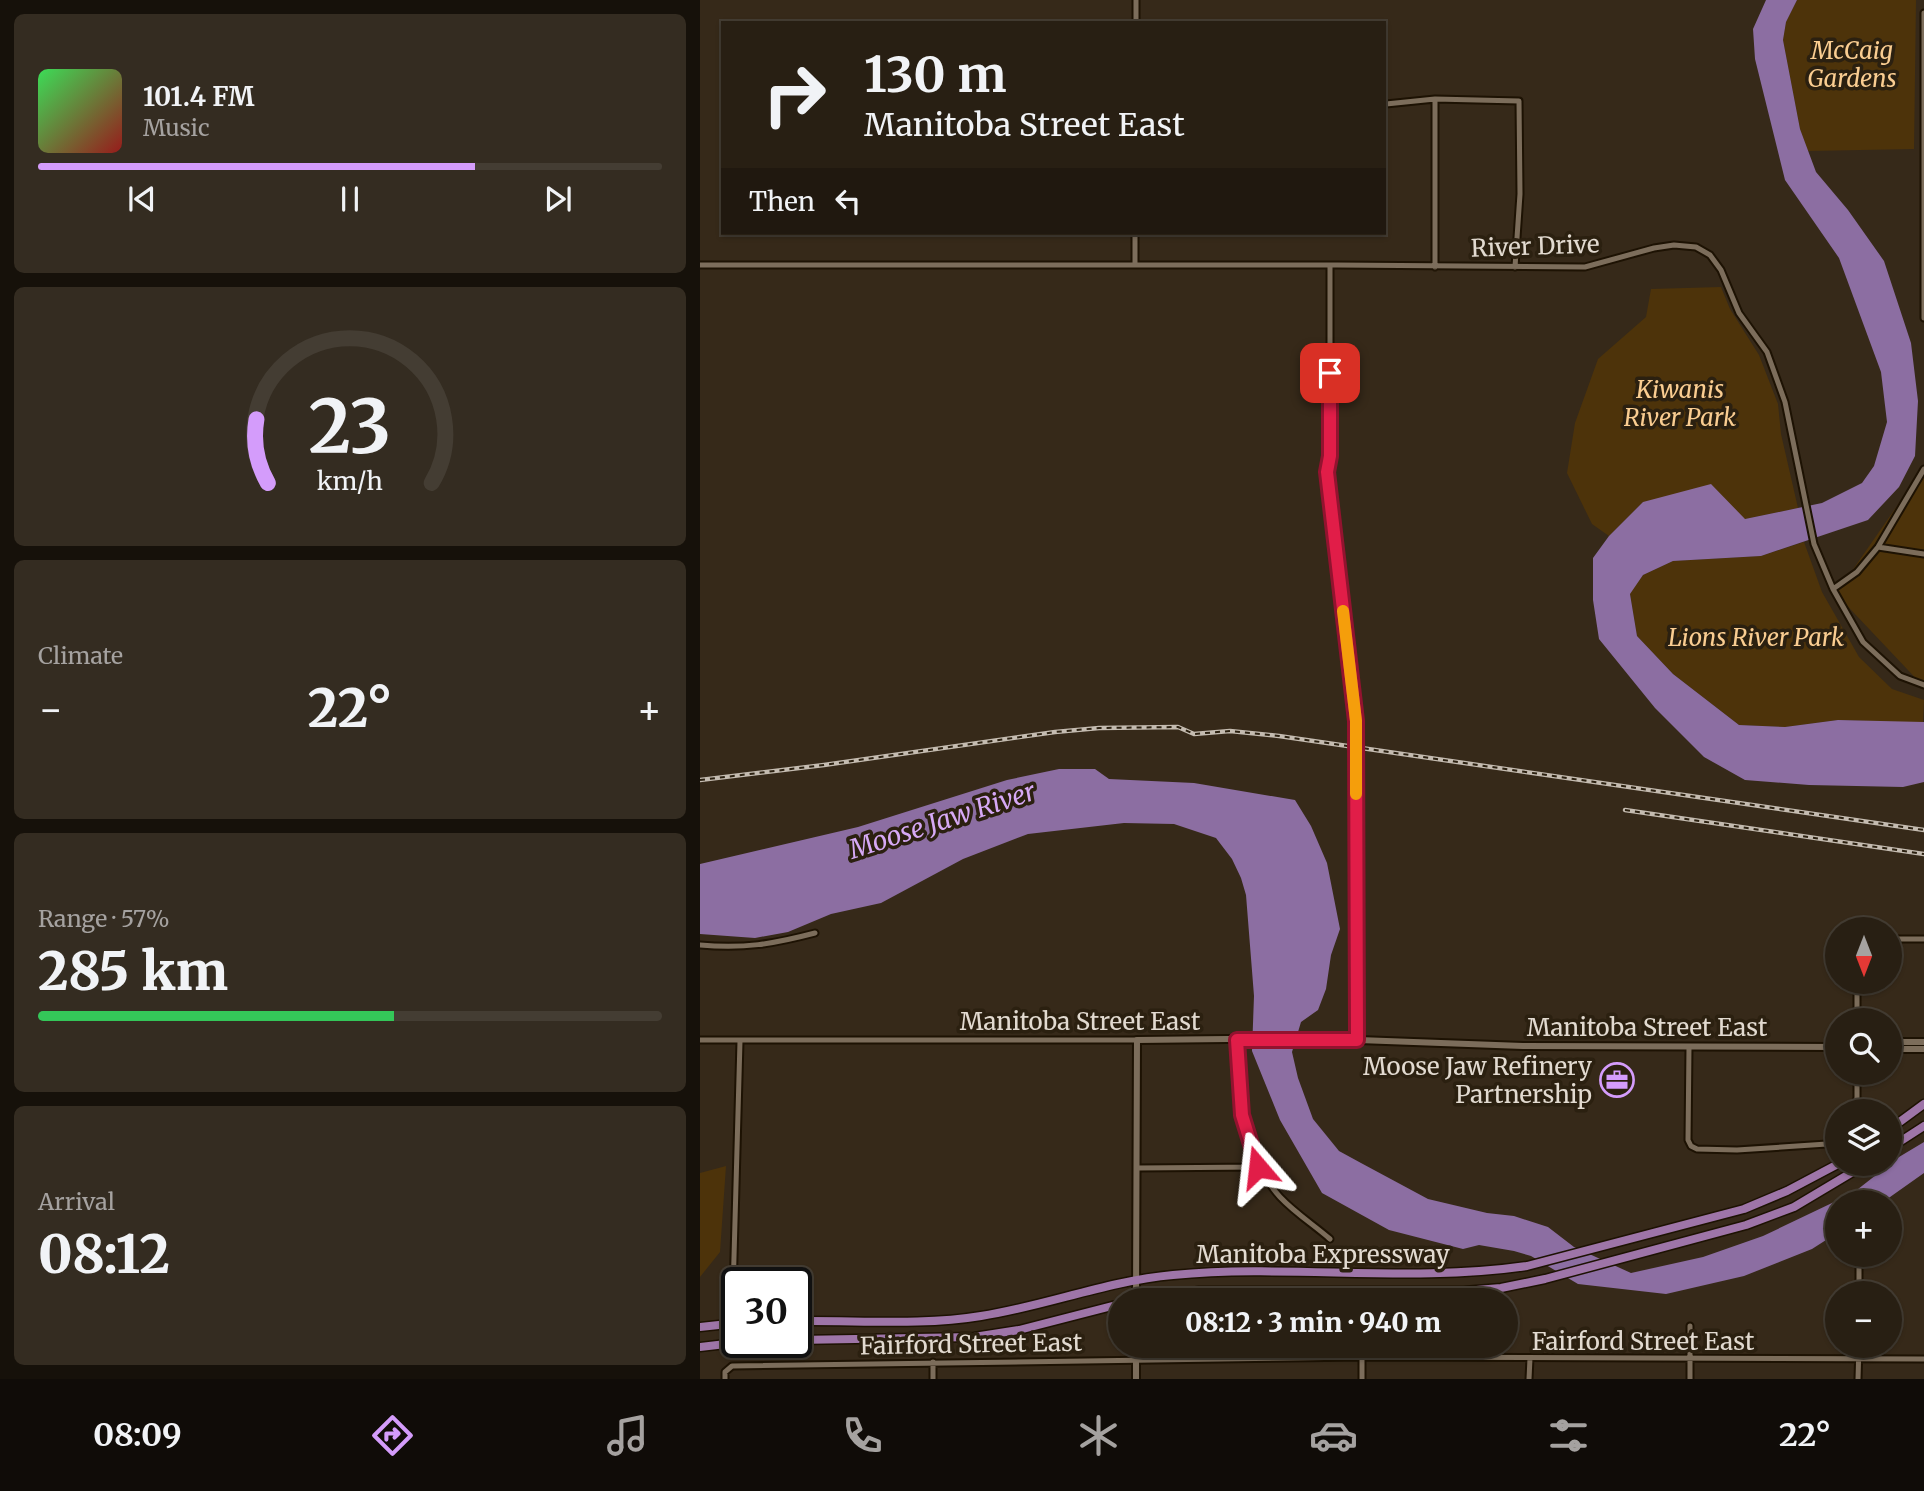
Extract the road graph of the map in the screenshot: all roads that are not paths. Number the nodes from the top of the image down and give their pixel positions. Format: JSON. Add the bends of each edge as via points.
{"nodes":[{"id":1,"x":1136,"y":0,"type":"edge"},
{"id":2,"x":1924,"y":13,"type":"edge"},
{"id":3,"x":1136,"y":21,"type":"edge"},
{"id":4,"x":1435,"y":99,"type":"junction"},
{"id":5,"x":1386,"y":104,"type":"dead end"},
{"id":6,"x":1135,"y":235,"type":"edge"},
{"id":7,"x":700,"y":265,"type":"edge"},
{"id":8,"x":1135,"y":265,"type":"junction"},
{"id":9,"x":1330,"y":265,"type":"junction"},
{"id":10,"x":1435,"y":267,"type":"junction"},
{"id":11,"x":1515,"y":267,"type":"junction"},
{"id":12,"x":1924,"y":318,"type":"edge"},
{"id":13,"x":1924,"y":469,"type":"edge"},
{"id":14,"x":1878,"y":547,"type":"junction"},
{"id":15,"x":1924,"y":554,"type":"edge"},
{"id":16,"x":1833,"y":589,"type":"junction"},
{"id":17,"x":1924,"y":685,"type":"edge"},
{"id":18,"x":815,"y":933,"type":"dead end"},
{"id":19,"x":1924,"y":939,"type":"edge"},
{"id":20,"x":1902,"y":940,"type":"edge"},
{"id":21,"x":700,"y":945,"type":"edge"},
{"id":22,"x":700,"y":1040,"type":"edge"},
{"id":23,"x":1137,"y":1040,"type":"junction"},
{"id":24,"x":1237,"y":1040,"type":"junction"},
{"id":25,"x":1357,"y":1040,"type":"junction"},
{"id":26,"x":740,"y":1041,"type":"junction"},
{"id":27,"x":1902,"y":1042,"type":"edge"},
{"id":28,"x":1924,"y":1042,"type":"edge"},
{"id":29,"x":1689,"y":1047,"type":"junction"},
{"id":30,"x":1825,"y":1047,"type":"edge"},
{"id":31,"x":1902,"y":1049,"type":"edge"},
{"id":32,"x":1924,"y":1049,"type":"edge"},
{"id":33,"x":1924,"y":1104,"type":"edge"},
{"id":34,"x":1902,"y":1120,"type":"edge"},
{"id":35,"x":1924,"y":1126,"type":"edge"},
{"id":36,"x":1902,"y":1140,"type":"edge"},
{"id":37,"x":1825,"y":1144,"type":"edge"},
{"id":38,"x":1258,"y":1167,"type":"junction"},
{"id":39,"x":1138,"y":1168,"type":"junction"},
{"id":40,"x":1825,"y":1171,"type":"edge"},
{"id":41,"x":1848,"y":1176,"type":"edge"},
{"id":42,"x":1330,"y":1239,"type":"dead end"},
{"id":43,"x":734,"y":1267,"type":"edge"},
{"id":44,"x":1136,"y":1279,"type":"junction"},
{"id":45,"x":1136,"y":1288,"type":"edge"},
{"id":46,"x":1501,"y":1288,"type":"edge"},
{"id":47,"x":1108,"y":1307,"type":"edge"},
{"id":48,"x":812,"y":1321,"type":"edge"},
{"id":49,"x":721,"y":1325,"type":"edge"},
{"id":50,"x":1690,"y":1325,"type":"dead end"},
{"id":51,"x":700,"y":1327,"type":"edge"},
{"id":52,"x":812,"y":1340,"type":"edge"},
{"id":53,"x":721,"y":1345,"type":"edge"},
{"id":54,"x":700,"y":1347,"type":"edge"},
{"id":55,"x":1249,"y":1358,"type":"edge"},
{"id":56,"x":1362,"y":1358,"type":"edge"},
{"id":57,"x":1518,"y":1358,"type":"edge"},
{"id":58,"x":1530,"y":1358,"type":"junction"},
{"id":59,"x":1136,"y":1359,"type":"junction"},
{"id":60,"x":1924,"y":1359,"type":"edge"},
{"id":61,"x":1690,"y":1360,"type":"junction"},
{"id":62,"x":1858,"y":1360,"type":"junction"},
{"id":63,"x":933,"y":1362,"type":"junction"},
{"id":64,"x":724,"y":1379,"type":"edge"},
{"id":65,"x":933,"y":1379,"type":"edge"},
{"id":66,"x":1136,"y":1379,"type":"edge"},
{"id":67,"x":1362,"y":1379,"type":"edge"},
{"id":68,"x":1529,"y":1379,"type":"edge"},
{"id":69,"x":1690,"y":1379,"type":"edge"},
{"id":70,"x":1858,"y":1379,"type":"edge"}],
"edges":[{"from":1,"to":3,"type":"street"},
{"from":2,"to":12,"type":"street"},
{"from":4,"to":5,"type":"street"},
{"from":4,"to":10,"type":"street"},
{"from":4,"to":11,"type":"street","via":[[1519,101]]},
{"from":6,"to":8,"type":"street"},
{"from":7,"to":8,"type":"street","name":"River Drive"},
{"from":8,"to":9,"type":"street","name":"River Drive"},
{"from":9,"to":10,"type":"street","name":"River Drive"},
{"from":9,"to":25,"type":"street","via":[[1327,472],[1356,721]]},
{"from":10,"to":11,"type":"street","name":"River Drive"},
{"from":11,"to":16,"type":"street","name":"River Drive","via":[[1585,267],[1674,245],[1696,247],[1710,255],[1739,313],[1767,352],[1785,402],[1813,539]]},
{"from":13,"to":14,"type":"street"},
{"from":14,"to":15,"type":"street"},
{"from":14,"to":16,"type":"street","via":[[1857,572]]},
{"from":16,"to":17,"type":"street","via":[[1863,642],[1900,676]]},
{"from":18,"to":21,"type":"street","via":[[773,944]]},
{"from":19,"to":20,"type":"street"},
{"from":22,"to":26,"type":"street","name":"Manitoba Street East"},
{"from":23,"to":24,"type":"street","name":"Manitoba Street East"},
{"from":23,"to":26,"type":"street","name":"Manitoba Street East"},
{"from":23,"to":39,"type":"street"},
{"from":24,"to":25,"type":"street","name":"Manitoba Street East"},
{"from":24,"to":38,"type":"street","via":[[1242,1115]]},
{"from":25,"to":29,"type":"street","name":"Manitoba Street East"},
{"from":26,"to":43,"type":"street"},
{"from":27,"to":28,"type":"street"},
{"from":29,"to":30,"type":"street","name":"Manitoba Street East"},
{"from":29,"to":37,"type":"street","via":[[1691,1146],[1737,1150]]},
{"from":31,"to":32,"type":"street"},
{"from":33,"to":34,"type":"main road"},
{"from":35,"to":36,"type":"main road"},
{"from":38,"to":39,"type":"street"},
{"from":38,"to":42,"type":"street","via":[[1280,1197]]},
{"from":39,"to":44,"type":"street"},
{"from":40,"to":44,"type":"main road","name":"Manitoba Expressway","via":[[1744,1209],[1527,1266],[1436,1273],[1223,1272]]},
{"from":41,"to":46,"type":"main road","name":"Manitoba Expressway","via":[[1746,1225]]},
{"from":44,"to":45,"type":"street"},
{"from":44,"to":48,"type":"main road","name":"Manitoba Expressway","via":[[974,1317]]},
{"from":47,"to":52,"type":"main road","via":[[974,1337]]},
{"from":49,"to":51,"type":"main road"},
{"from":50,"to":61,"type":"street"},
{"from":53,"to":54,"type":"main road"},
{"from":55,"to":59,"type":"street","name":"Fairford Street East"},
{"from":56,"to":67,"type":"street"},
{"from":57,"to":58,"type":"street","name":"Fairford Street East"},
{"from":58,"to":61,"type":"street","name":"Fairford Street East"},
{"from":58,"to":68,"type":"street"},
{"from":59,"to":63,"type":"street","name":"Fairford Street East"},
{"from":59,"to":66,"type":"street"},
{"from":60,"to":62,"type":"street","name":"Fairford Street East"},
{"from":61,"to":62,"type":"street","name":"Fairford Street East"},
{"from":61,"to":69,"type":"street"},
{"from":62,"to":70,"type":"street"},
{"from":63,"to":64,"type":"street","name":"Fairford Street East","via":[[732,1366],[724,1372]]},
{"from":63,"to":65,"type":"street"}]}
